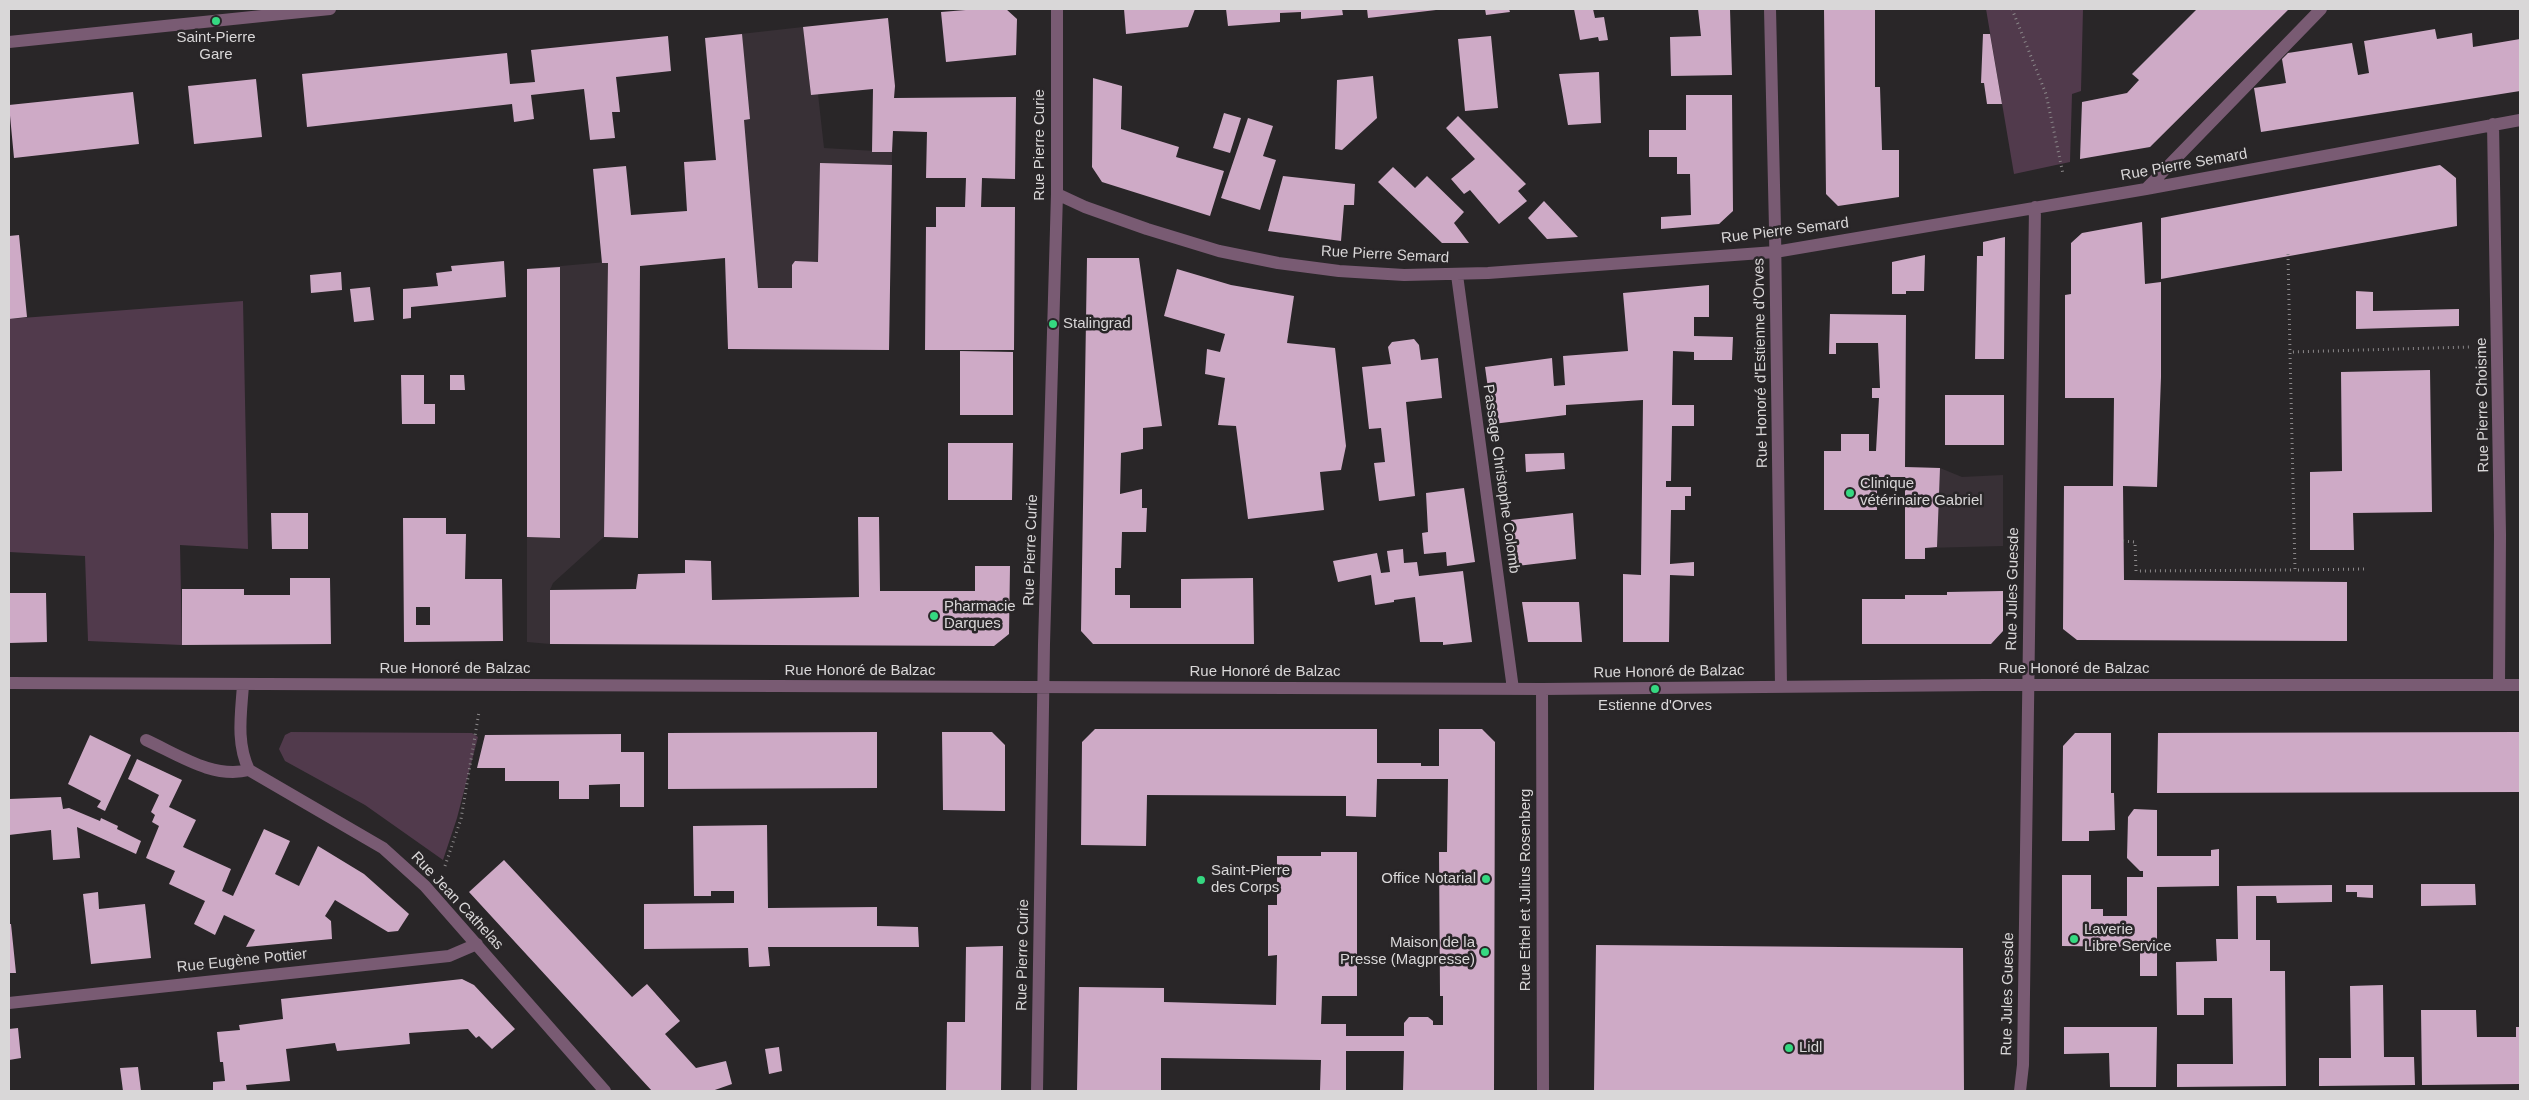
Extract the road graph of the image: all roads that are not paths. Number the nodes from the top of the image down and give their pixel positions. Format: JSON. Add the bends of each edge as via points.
{"nodes":[{"id":1,"x":330,"y":9,"type":"edge"},
{"id":2,"x":1058,"y":9,"type":"edge"},
{"id":3,"x":1770,"y":9,"type":"edge"},
{"id":4,"x":2321,"y":9,"type":"edge"},
{"id":5,"x":9,"y":42,"type":"edge"},
{"id":6,"x":2520,"y":120,"type":"edge"},
{"id":7,"x":2494,"y":124,"type":"junction"},
{"id":8,"x":2146,"y":189,"type":"junction"},
{"id":9,"x":1056,"y":194,"type":"junction"},
{"id":10,"x":2035,"y":207,"type":"junction"},
{"id":11,"x":1776,"y":252,"type":"junction"},
{"id":12,"x":1457,"y":275,"type":"junction"},
{"id":13,"x":9,"y":683,"type":"edge"},
{"id":14,"x":242,"y":685,"type":"junction"},
{"id":15,"x":2029,"y":685,"type":"junction"},
{"id":16,"x":2500,"y":685,"type":"junction"},
{"id":17,"x":2520,"y":685,"type":"edge"},
{"id":18,"x":1781,"y":686,"type":"junction"},
{"id":19,"x":1044,"y":688,"type":"junction"},
{"id":20,"x":1513,"y":688,"type":"junction"},
{"id":21,"x":1542,"y":689,"type":"junction"},
{"id":22,"x":146,"y":740,"type":"dead end"},
{"id":23,"x":250,"y":770,"type":"junction"},
{"id":24,"x":477,"y":944,"type":"junction"},
{"id":25,"x":9,"y":1003,"type":"edge"},
{"id":26,"x":605,"y":1091,"type":"edge"},
{"id":27,"x":1037,"y":1091,"type":"edge"},
{"id":28,"x":1543,"y":1091,"type":"edge"},
{"id":29,"x":2020,"y":1091,"type":"edge"}],
"edges":[{"from":1,"to":5,"type":"street"},
{"from":2,"to":9,"type":"street","name":"Rue Pierre Curie"},
{"from":3,"to":11,"type":"street","name":"Rue Honoré d'Estienne d'Orves"},
{"from":4,"to":8,"type":"street"},
{"from":6,"to":7,"type":"street","name":"Rue Pierre Semard"},
{"from":7,"to":8,"type":"street","name":"Rue Pierre Semard"},
{"from":7,"to":16,"type":"street","name":"Rue Pierre Choisme"},
{"from":8,"to":10,"type":"street","name":"Rue Pierre Semard"},
{"from":9,"to":12,"type":"street","name":"Rue Pierre Semard","via":[[1085,207],[1219,251],[1278,263],[1357,272]]},
{"from":9,"to":19,"type":"street","name":"Rue Pierre Curie"},
{"from":10,"to":11,"type":"street","name":"Rue Pierre Semard"},
{"from":10,"to":15,"type":"street","name":"Rue Jules Guesde"},
{"from":11,"to":12,"type":"street","name":"Rue Pierre Semard"},
{"from":11,"to":18,"type":"street","name":"Rue Honoré d'Estienne d'Orves"},
{"from":12,"to":20,"type":"street","name":"Passage Christophe Colomb"},
{"from":13,"to":14,"type":"street","name":"Rue Honoré de Balzac"},
{"from":14,"to":19,"type":"street","name":"Rue Honoré de Balzac"},
{"from":14,"to":23,"type":"street","via":[[240,740],[242,756]]},
{"from":15,"to":16,"type":"street","name":"Rue Honoré de Balzac"},
{"from":15,"to":18,"type":"street","name":"Rue Honoré de Balzac"},
{"from":15,"to":29,"type":"street","name":"Rue Jules Guesde"},
{"from":16,"to":17,"type":"street","name":"Rue Honoré de Balzac"},
{"from":18,"to":21,"type":"street","name":"Rue Honoré de Balzac"},
{"from":19,"to":20,"type":"street","name":"Rue Honoré de Balzac"},
{"from":19,"to":27,"type":"street","name":"Rue Pierre Curie"},
{"from":20,"to":21,"type":"street","name":"Rue Honoré de Balzac"},
{"from":21,"to":28,"type":"street","name":"Rue Ethel et Julius Rosenberg"},
{"from":22,"to":23,"type":"street","via":[[214,772],[236,774]]},
{"from":23,"to":24,"type":"street","name":"Rue Jean Cathelas","via":[[383,848],[425,886]]},
{"from":24,"to":25,"type":"street","name":"Rue Eugène Pottier","via":[[449,956]]},
{"from":24,"to":26,"type":"street","name":"Rue Jean Cathelas"}]}
